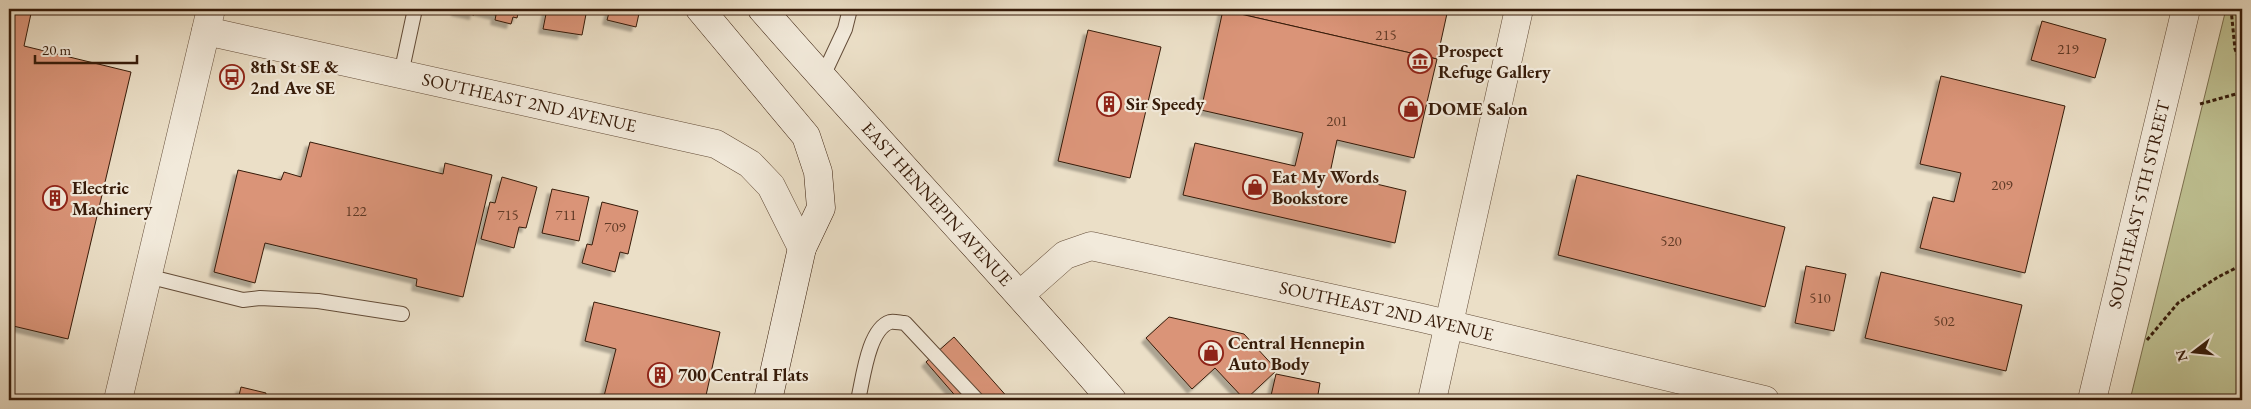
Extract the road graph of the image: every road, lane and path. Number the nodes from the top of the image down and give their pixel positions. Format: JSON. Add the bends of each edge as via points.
{"nodes":[{"id":1,"x":415,"y":9,"type":"edge"},
{"id":2,"x":700,"y":9,"type":"edge"},
{"id":3,"x":762,"y":9,"type":"edge"},
{"id":4,"x":850,"y":9,"type":"edge"},
{"id":5,"x":1519,"y":9,"type":"edge"},
{"id":6,"x":2186,"y":9,"type":"edge"},
{"id":7,"x":2231,"y":9,"type":"edge"},
{"id":8,"x":209,"y":20,"type":"edge"},
{"id":9,"x":2242,"y":66,"type":"edge"},
{"id":10,"x":401,"y":74,"type":"junction"},
{"id":11,"x":822,"y":78,"type":"junction"},
{"id":12,"x":2242,"y":95,"type":"edge"},
{"id":13,"x":2200,"y":104,"type":"dead end"},
{"id":14,"x":802,"y":248,"type":"junction"},
{"id":15,"x":2242,"y":266,"type":"edge"},
{"id":16,"x":147,"y":276,"type":"junction"},
{"id":17,"x":1021,"y":294,"type":"junction"},
{"id":18,"x":402,"y":314,"type":"dead end"},
{"id":19,"x":1448,"y":324,"type":"junction"},
{"id":20,"x":2147,"y":340,"type":"dead end"},
{"id":21,"x":1706,"y":393,"type":"edge"},
{"id":22,"x":118,"y":400,"type":"edge"},
{"id":23,"x":768,"y":400,"type":"edge"},
{"id":24,"x":858,"y":400,"type":"edge"},
{"id":25,"x":977,"y":400,"type":"edge"},
{"id":26,"x":1112,"y":400,"type":"edge"},
{"id":27,"x":1432,"y":400,"type":"edge"},
{"id":28,"x":1764,"y":400,"type":"edge"},
{"id":29,"x":2092,"y":400,"type":"edge"}],
"edges":[{"from":1,"to":10,"type":"lane"},
{"from":2,"to":14,"type":"street","via":[[806,136],[818,172],[822,208]]},
{"from":3,"to":11,"type":"street","name":"EAST HENNEPIN AVENUE"},
{"from":4,"to":11,"type":"lane","via":[[845,30]]},
{"from":5,"to":19,"type":"street"},
{"from":6,"to":29,"type":"street","name":"SOUTHEAST 5TH STREET"},
{"from":7,"to":9,"type":"path","via":[[2235,49]]},
{"from":8,"to":10,"type":"street","name":"SOUTHEAST 2ND AVENUE"},
{"from":8,"to":16,"type":"street"},
{"from":10,"to":14,"type":"street","name":"SOUTHEAST 2ND AVENUE","via":[[716,144],[750,164],[771,186]]},
{"from":11,"to":17,"type":"street","name":"EAST HENNEPIN AVENUE"},
{"from":12,"to":13,"type":"path"},
{"from":14,"to":23,"type":"street"},
{"from":15,"to":20,"type":"path","via":[[2178,303]]},
{"from":16,"to":18,"type":"lane","via":[[243,300],[318,301]]},
{"from":16,"to":22,"type":"street"},
{"from":17,"to":19,"type":"street","name":"SOUTHEAST 2ND AVENUE","via":[[1065,255],[1091,246]]},
{"from":17,"to":26,"type":"street","name":"EAST HENNEPIN AVENUE"},
{"from":19,"to":21,"type":"street","name":"SOUTHEAST 2ND AVENUE"},
{"from":19,"to":27,"type":"street"},
{"from":21,"to":28,"type":"street","name":"SOUTHEAST 2ND AVENUE"},
{"from":24,"to":25,"type":"lane","via":[[869,351],[879,329],[891,322],[905,323]]}]}
